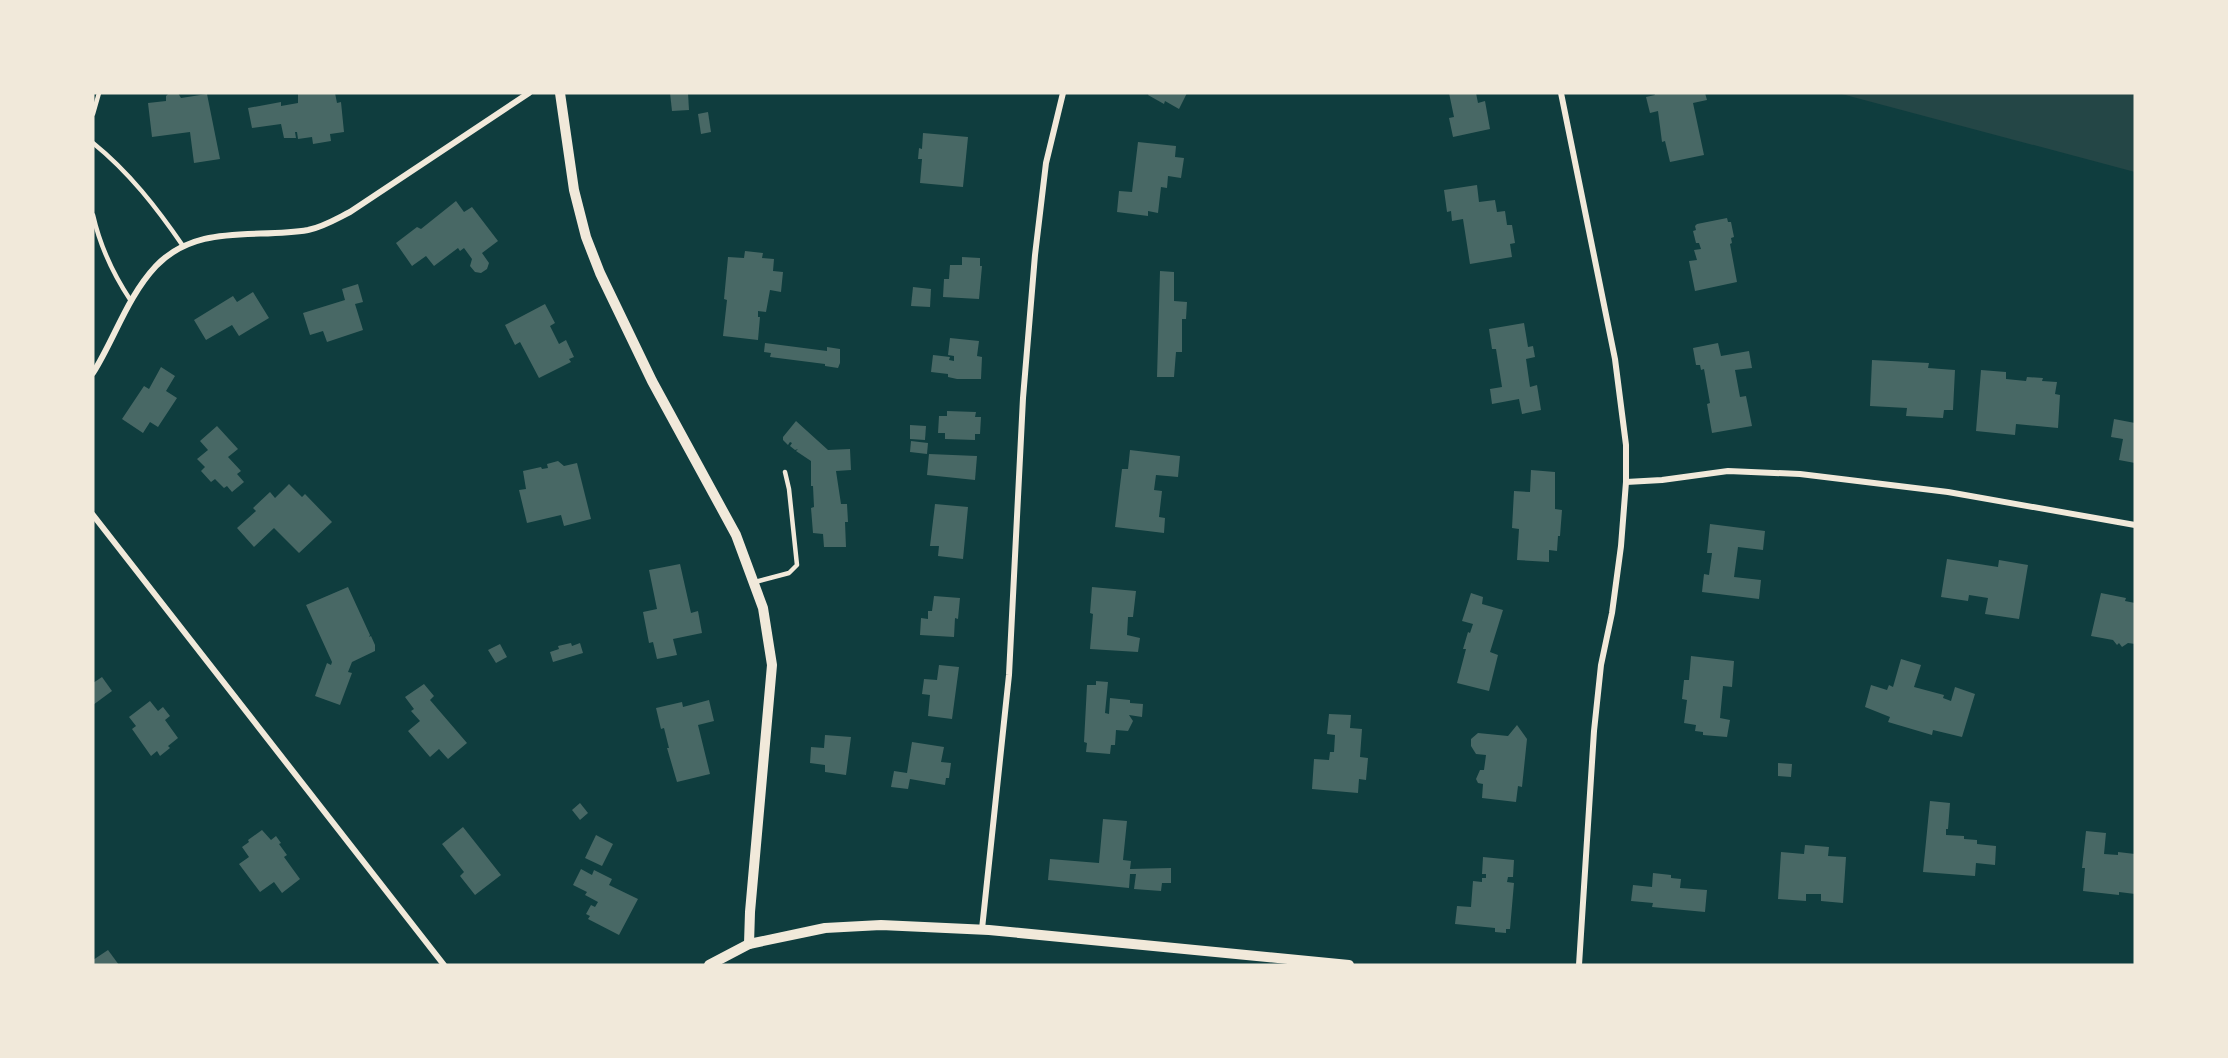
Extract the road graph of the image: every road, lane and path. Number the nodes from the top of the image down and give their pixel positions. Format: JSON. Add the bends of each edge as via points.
{"nodes":[{"id":1,"x":99,"y":93,"type":"edge"},
{"id":2,"x":529,"y":93,"type":"edge"},
{"id":3,"x":560,"y":93,"type":"edge"},
{"id":4,"x":1063,"y":93,"type":"edge"},
{"id":5,"x":1561,"y":93,"type":"edge"},
{"id":6,"x":93,"y":114,"type":"edge"},
{"id":7,"x":93,"y":143,"type":"edge"},
{"id":8,"x":93,"y":215,"type":"edge"},
{"id":9,"x":183,"y":246,"type":"junction"},
{"id":10,"x":131,"y":301,"type":"junction"},
{"id":11,"x":93,"y":374,"type":"edge"},
{"id":12,"x":785,"y":472,"type":"dead end"},
{"id":13,"x":1626,"y":482,"type":"junction"},
{"id":14,"x":93,"y":515,"type":"edge"},
{"id":15,"x":2135,"y":525,"type":"edge"},
{"id":16,"x":755,"y":582,"type":"junction"},
{"id":17,"x":982,"y":929,"type":"junction"},
{"id":18,"x":749,"y":944,"type":"junction"},
{"id":19,"x":444,"y":965,"type":"edge"},
{"id":20,"x":709,"y":965,"type":"edge"},
{"id":21,"x":1349,"y":965,"type":"edge"},
{"id":22,"x":1579,"y":965,"type":"edge"}],
"edges":[{"from":1,"to":6,"type":"lane"},
{"from":2,"to":9,"type":"street","via":[[328,224],[269,234],[225,234]]},
{"from":3,"to":16,"type":"street","via":[[574,190],[597,267],[652,381],[736,535]]},
{"from":4,"to":17,"type":"street","via":[[1046,163],[1035,255],[1023,398],[1009,675]]},
{"from":5,"to":13,"type":"street","via":[[1615,359],[1626,445]]},
{"from":7,"to":9,"type":"lane","via":[[137,185]]},
{"from":8,"to":10,"type":"lane","via":[[115,277]]},
{"from":9,"to":10,"type":"street","via":[[157,265]]},
{"from":10,"to":11,"type":"street"},
{"from":12,"to":16,"type":"lane","via":[[797,565],[789,573]]},
{"from":13,"to":15,"type":"street","via":[[1728,471],[1790,473],[1948,492]]},
{"from":13,"to":22,"type":"street","via":[[1621,546],[1594,731]]},
{"from":14,"to":19,"type":"street"},
{"from":16,"to":18,"type":"street","via":[[764,608],[772,665]]},
{"from":17,"to":18,"type":"street","via":[[854,926]]},
{"from":17,"to":21,"type":"street"},
{"from":18,"to":20,"type":"street"}]}
